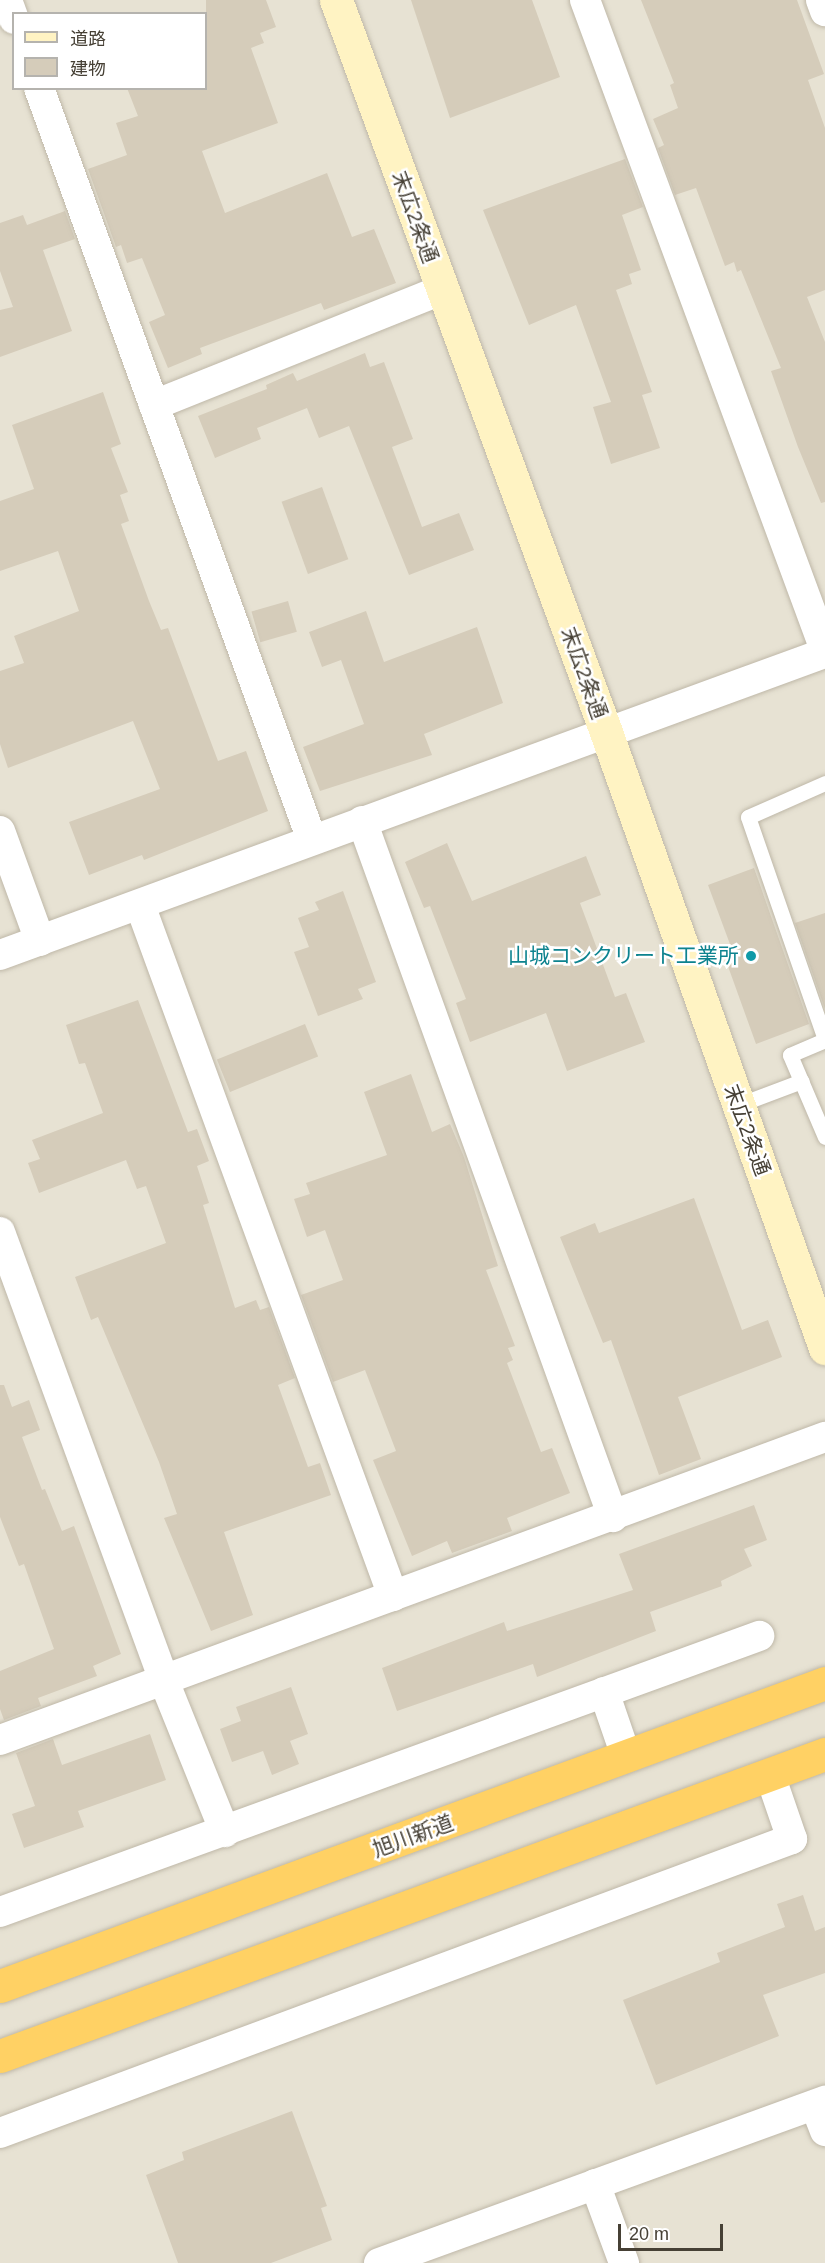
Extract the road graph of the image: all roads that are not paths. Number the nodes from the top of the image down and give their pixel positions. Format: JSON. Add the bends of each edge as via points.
{"nodes":[{"id":1,"x":336,"y":0,"type":"edge"},
{"id":2,"x":585,"y":0,"type":"edge"},
{"id":3,"x":821,"y":0,"type":"edge"},
{"id":4,"x":825,"y":11,"type":"edge"},
{"id":5,"x":40,"y":90,"type":"edge"},
{"id":6,"x":441,"y":290,"type":"junction"},
{"id":7,"x":154,"y":405,"type":"junction"},
{"id":8,"x":825,"y":652,"type":"edge"},
{"id":9,"x":606,"y":732,"type":"junction"},
{"id":10,"x":825,"y":783,"type":"edge"},
{"id":11,"x":362,"y":821,"type":"junction"},
{"id":12,"x":0,"y":831,"type":"edge"},
{"id":13,"x":312,"y":840,"type":"junction"},
{"id":14,"x":140,"y":904,"type":"junction"},
{"id":15,"x":40,"y":941,"type":"junction"},
{"id":16,"x":0,"y":955,"type":"edge"},
{"id":17,"x":825,"y":1040,"type":"edge"},
{"id":18,"x":802,"y":1081,"type":"junction"},
{"id":19,"x":738,"y":1105,"type":"junction"},
{"id":20,"x":825,"y":1137,"type":"edge"},
{"id":21,"x":0,"y":1232,"type":"edge"},
{"id":22,"x":825,"y":1348,"type":"edge"},
{"id":23,"x":825,"y":1437,"type":"edge"},
{"id":24,"x":613,"y":1517,"type":"junction"},
{"id":25,"x":393,"y":1596,"type":"junction"},
{"id":26,"x":759,"y":1636,"type":"dead end"},
{"id":27,"x":164,"y":1681,"type":"junction"},
{"id":28,"x":825,"y":1683,"type":"edge"},
{"id":29,"x":604,"y":1692,"type":"junction"},
{"id":30,"x":0,"y":1740,"type":"edge"},
{"id":31,"x":825,"y":1754,"type":"edge"},
{"id":32,"x":626,"y":1756,"type":"junction"},
{"id":33,"x":770,"y":1775,"type":"junction"},
{"id":34,"x":225,"y":1832,"type":"junction"},
{"id":35,"x":0,"y":1912,"type":"edge"},
{"id":36,"x":0,"y":1986,"type":"edge"},
{"id":37,"x":0,"y":2056,"type":"edge"},
{"id":38,"x":822,"y":2112,"type":"edge"},
{"id":39,"x":0,"y":2133,"type":"edge"},
{"id":40,"x":595,"y":2184,"type":"junction"},
{"id":41,"x":379,"y":2263,"type":"edge"},
{"id":42,"x":624,"y":2263,"type":"edge"}],
"edges":[{"from":1,"to":6,"type":"street","name":"末広2条通"},
{"from":2,"to":8,"type":"street"},
{"from":3,"to":4,"type":"street"},
{"from":5,"to":7,"type":"street"},
{"from":6,"to":7,"type":"street"},
{"from":6,"to":9,"type":"street","name":"末広2条通"},
{"from":7,"to":13,"type":"street"},
{"from":8,"to":9,"type":"street"},
{"from":9,"to":11,"type":"street"},
{"from":9,"to":19,"type":"street","name":"末広2条通"},
{"from":10,"to":17,"type":"lane","via":[[748,817]]},
{"from":11,"to":13,"type":"street"},
{"from":11,"to":24,"type":"street"},
{"from":12,"to":15,"type":"street"},
{"from":13,"to":14,"type":"street"},
{"from":14,"to":15,"type":"street"},
{"from":14,"to":25,"type":"street"},
{"from":15,"to":16,"type":"street"},
{"from":17,"to":18,"type":"lane","via":[[790,1055]]},
{"from":18,"to":19,"type":"lane"},
{"from":18,"to":20,"type":"lane"},
{"from":19,"to":22,"type":"street","name":"末広2条通"},
{"from":21,"to":27,"type":"street"},
{"from":23,"to":24,"type":"street"},
{"from":24,"to":25,"type":"street"},
{"from":25,"to":27,"type":"street"},
{"from":26,"to":29,"type":"street"},
{"from":27,"to":30,"type":"street"},
{"from":27,"to":34,"type":"street"},
{"from":28,"to":32,"type":"highway","name":"旭川新道"},
{"from":29,"to":32,"type":"street"},
{"from":29,"to":34,"type":"street"},
{"from":31,"to":33,"type":"highway"},
{"from":32,"to":36,"type":"highway","name":"旭川新道"},
{"from":33,"to":37,"type":"highway"},
{"from":33,"to":39,"type":"street","via":[[792,1839]]},
{"from":34,"to":35,"type":"street"},
{"from":38,"to":40,"type":"street"},
{"from":40,"to":41,"type":"street"},
{"from":40,"to":42,"type":"street"}]}
